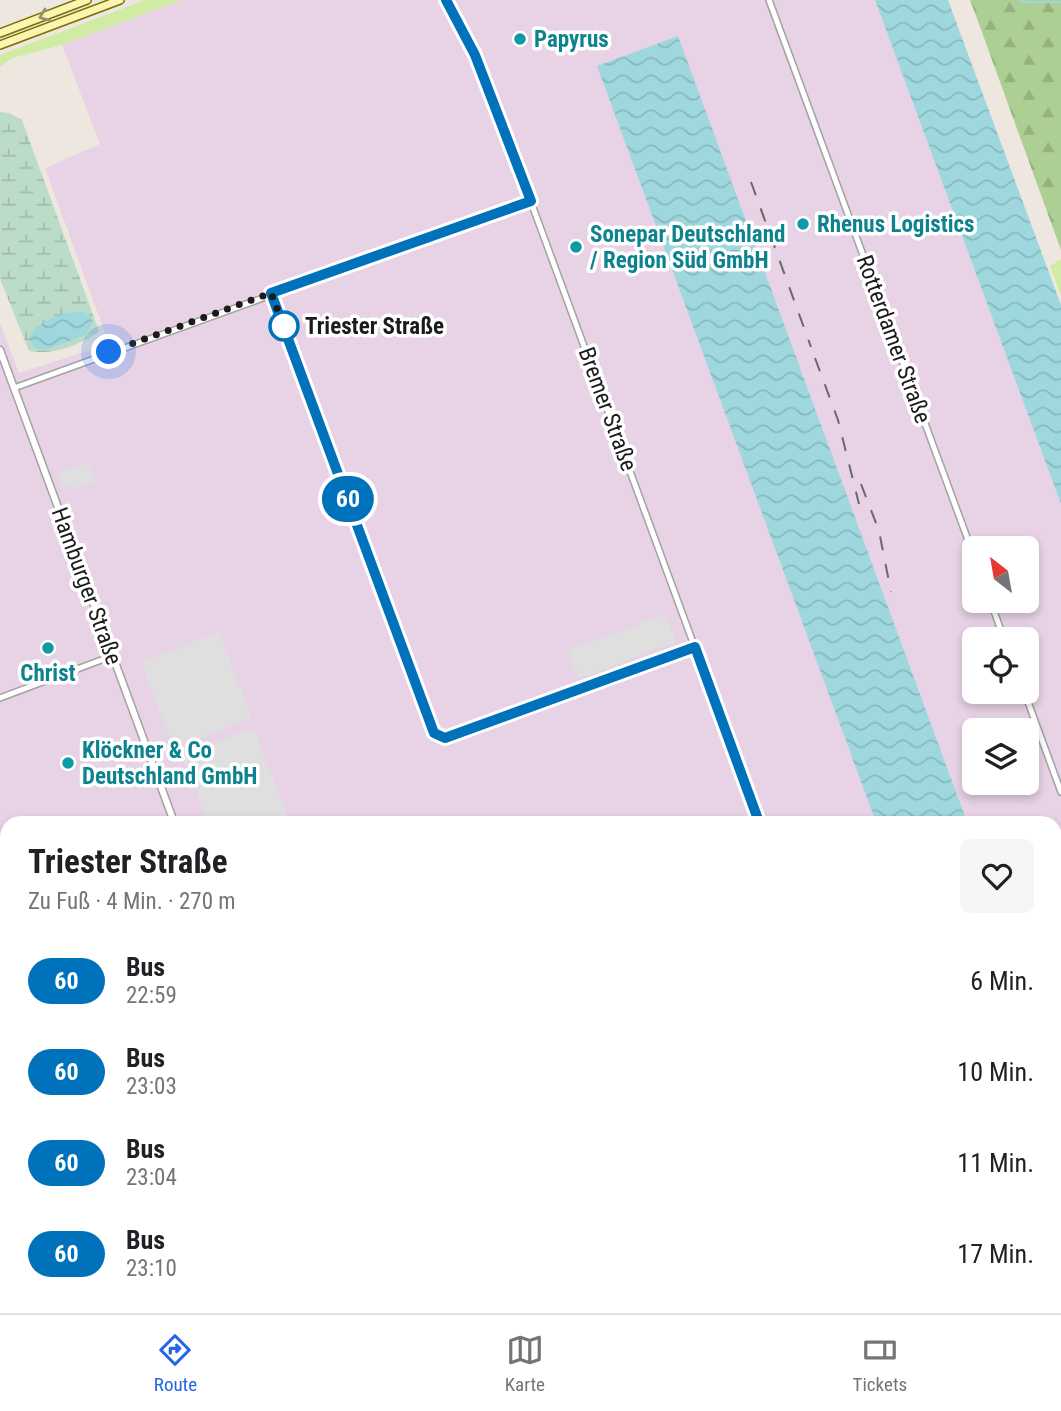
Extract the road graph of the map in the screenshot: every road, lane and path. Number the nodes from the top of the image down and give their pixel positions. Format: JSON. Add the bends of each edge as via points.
{"nodes":[{"id":1,"x":87,"y":0,"type":"edge"},
{"id":2,"x":120,"y":0,"type":"edge"},
{"id":3,"x":446,"y":0,"type":"edge"},
{"id":4,"x":769,"y":0,"type":"edge"},
{"id":5,"x":0,"y":33,"type":"edge"},
{"id":6,"x":0,"y":45,"type":"edge"},
{"id":7,"x":531,"y":201,"type":"junction"},
{"id":8,"x":271,"y":293,"type":"junction"},
{"id":9,"x":1,"y":354,"type":"edge"},
{"id":10,"x":14,"y":388,"type":"junction"},
{"id":11,"x":967,"y":536,"type":"edge"},
{"id":12,"x":695,"y":647,"type":"junction"},
{"id":13,"x":113,"y":656,"type":"junction"},
{"id":14,"x":0,"y":698,"type":"edge"},
{"id":15,"x":1029,"y":704,"type":"edge"},
{"id":16,"x":1061,"y":792,"type":"edge"},
{"id":17,"x":172,"y":816,"type":"edge"},
{"id":18,"x":757,"y":816,"type":"edge"}],
"edges":[{"from":1,"to":5,"type":"main road","one_way":true},
{"from":2,"to":6,"type":"main road"},
{"from":3,"to":7,"type":"street","name":"Bremer Straße","via":[[475,55]]},
{"from":4,"to":11,"type":"street","name":"Rotterdamer Straße"},
{"from":7,"to":8,"type":"street"},
{"from":7,"to":12,"type":"street","name":"Bremer Straße"},
{"from":8,"to":10,"type":"street"},
{"from":8,"to":12,"type":"street","via":[[434,733],[445,738]]},
{"from":9,"to":10,"type":"street","name":"Hamburger Straße"},
{"from":10,"to":13,"type":"street","name":"Hamburger Straße"},
{"from":12,"to":18,"type":"street","name":"Bremer Straße"},
{"from":13,"to":14,"type":"street"},
{"from":13,"to":17,"type":"street","name":"Hamburger Straße"},
{"from":15,"to":16,"type":"street"}]}
